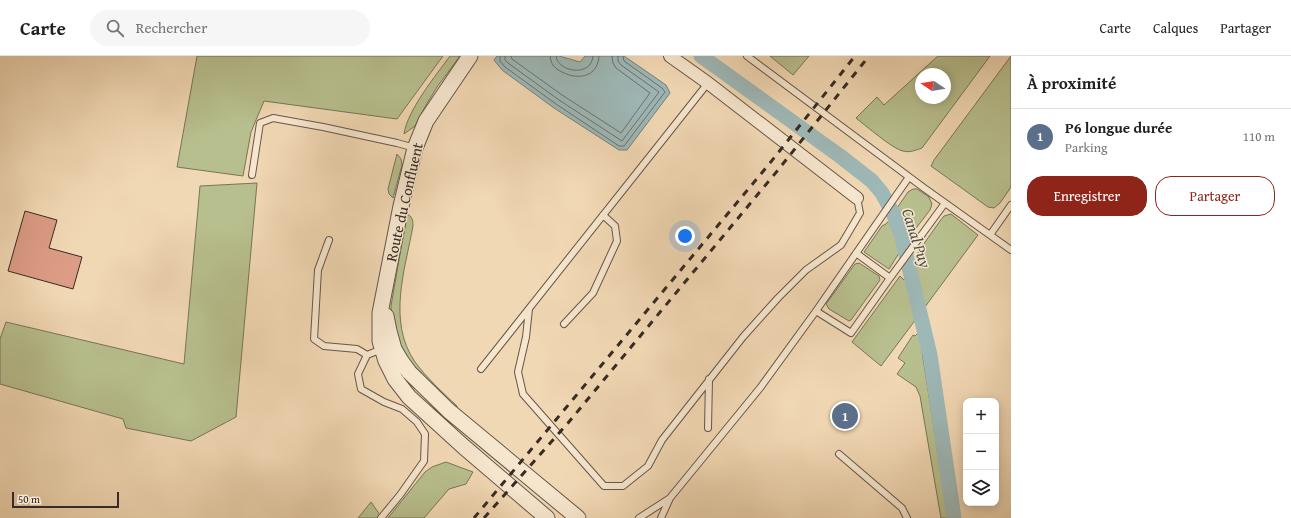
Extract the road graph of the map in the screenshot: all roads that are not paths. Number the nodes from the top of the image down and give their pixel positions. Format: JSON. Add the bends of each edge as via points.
{"nodes":[{"id":1,"x":470,"y":56,"type":"edge"},
{"id":2,"x":670,"y":56,"type":"edge"},
{"id":3,"x":747,"y":56,"type":"edge"},
{"id":4,"x":708,"y":83,"type":"junction"},
{"id":5,"x":415,"y":148,"type":"junction"},
{"id":6,"x":252,"y":175,"type":"dead end"},
{"id":7,"x":910,"y":177,"type":"junction"},
{"id":8,"x":858,"y":198,"type":"joint"},
{"id":9,"x":945,"y":203,"type":"junction"},
{"id":10,"x":1011,"y":205,"type":"edge"},
{"id":11,"x":603,"y":215,"type":"junction"},
{"id":12,"x":990,"y":234,"type":"junction"},
{"id":13,"x":329,"y":240,"type":"dead end"},
{"id":14,"x":1011,"y":250,"type":"edge"},
{"id":15,"x":856,"y":253,"type":"junction"},
{"id":16,"x":890,"y":278,"type":"junction"},
{"id":17,"x":385,"y":291,"type":"junction"},
{"id":18,"x":529,"y":309,"type":"junction"},
{"id":19,"x":816,"y":311,"type":"junction"},
{"id":20,"x":564,"y":324,"type":"dead end"},
{"id":21,"x":382,"y":348,"type":"junction"},
{"id":22,"x":367,"y":355,"type":"junction"},
{"id":23,"x":481,"y":369,"type":"dead end"},
{"id":24,"x":709,"y":379,"type":"junction"},
{"id":25,"x":708,"y":428,"type":"dead end"},
{"id":26,"x":839,"y":454,"type":"dead end"},
{"id":27,"x":670,"y":498,"type":"junction"},
{"id":28,"x":381,"y":518,"type":"edge"},
{"id":29,"x":547,"y":518,"type":"edge"},
{"id":30,"x":578,"y":518,"type":"edge"},
{"id":31,"x":639,"y":518,"type":"edge"},
{"id":32,"x":661,"y":518,"type":"edge"},
{"id":33,"x":907,"y":518,"type":"edge"}],
"edges":[{"from":1,"to":5,"type":"street","name":"Route du Confluent","via":[[426,121]]},
{"from":2,"to":4,"type":"street"},
{"from":3,"to":7,"type":"lane"},
{"from":4,"to":8,"type":"street"},
{"from":4,"to":11,"type":"lane"},
{"from":5,"to":6,"type":"lane","via":[[331,128],[273,118],[260,124]]},
{"from":5,"to":17,"type":"street","name":"Route du Confluent"},
{"from":7,"to":9,"type":"lane"},
{"from":7,"to":15,"type":"lane"},
{"from":8,"to":24,"type":"lane","via":[[860,213],[842,246],[806,270],[743,337]]},
{"from":9,"to":12,"type":"lane"},
{"from":9,"to":16,"type":"lane"},
{"from":10,"to":12,"type":"lane"},
{"from":11,"to":18,"type":"lane"},
{"from":11,"to":20,"type":"lane","via":[[616,226],[617,240],[593,293]]},
{"from":12,"to":14,"type":"lane"},
{"from":13,"to":22,"type":"lane","via":[[318,270],[314,340],[324,346],[357,349]]},
{"from":15,"to":16,"type":"lane"},
{"from":15,"to":19,"type":"lane"},
{"from":16,"to":19,"type":"lane","via":[[850,333]]},
{"from":17,"to":21,"type":"street","via":[[380,313]]},
{"from":17,"to":30,"type":"street","via":[[386,312],[394,349],[409,372],[449,412]]},
{"from":18,"to":23,"type":"lane"},
{"from":18,"to":24,"type":"lane","via":[[518,372],[523,394],[604,486],[623,486],[648,466],[662,440]]},
{"from":19,"to":27,"type":"lane","via":[[753,397]]},
{"from":21,"to":22,"type":"lane"},
{"from":21,"to":29,"type":"street","via":[[394,379],[409,397]]},
{"from":22,"to":28,"type":"lane","via":[[358,374],[361,389],[402,409],[417,422],[425,434],[424,461]]},
{"from":24,"to":25,"type":"lane"},
{"from":26,"to":33,"type":"lane","via":[[902,508]]},
{"from":27,"to":31,"type":"lane"},
{"from":27,"to":32,"type":"lane"}]}
